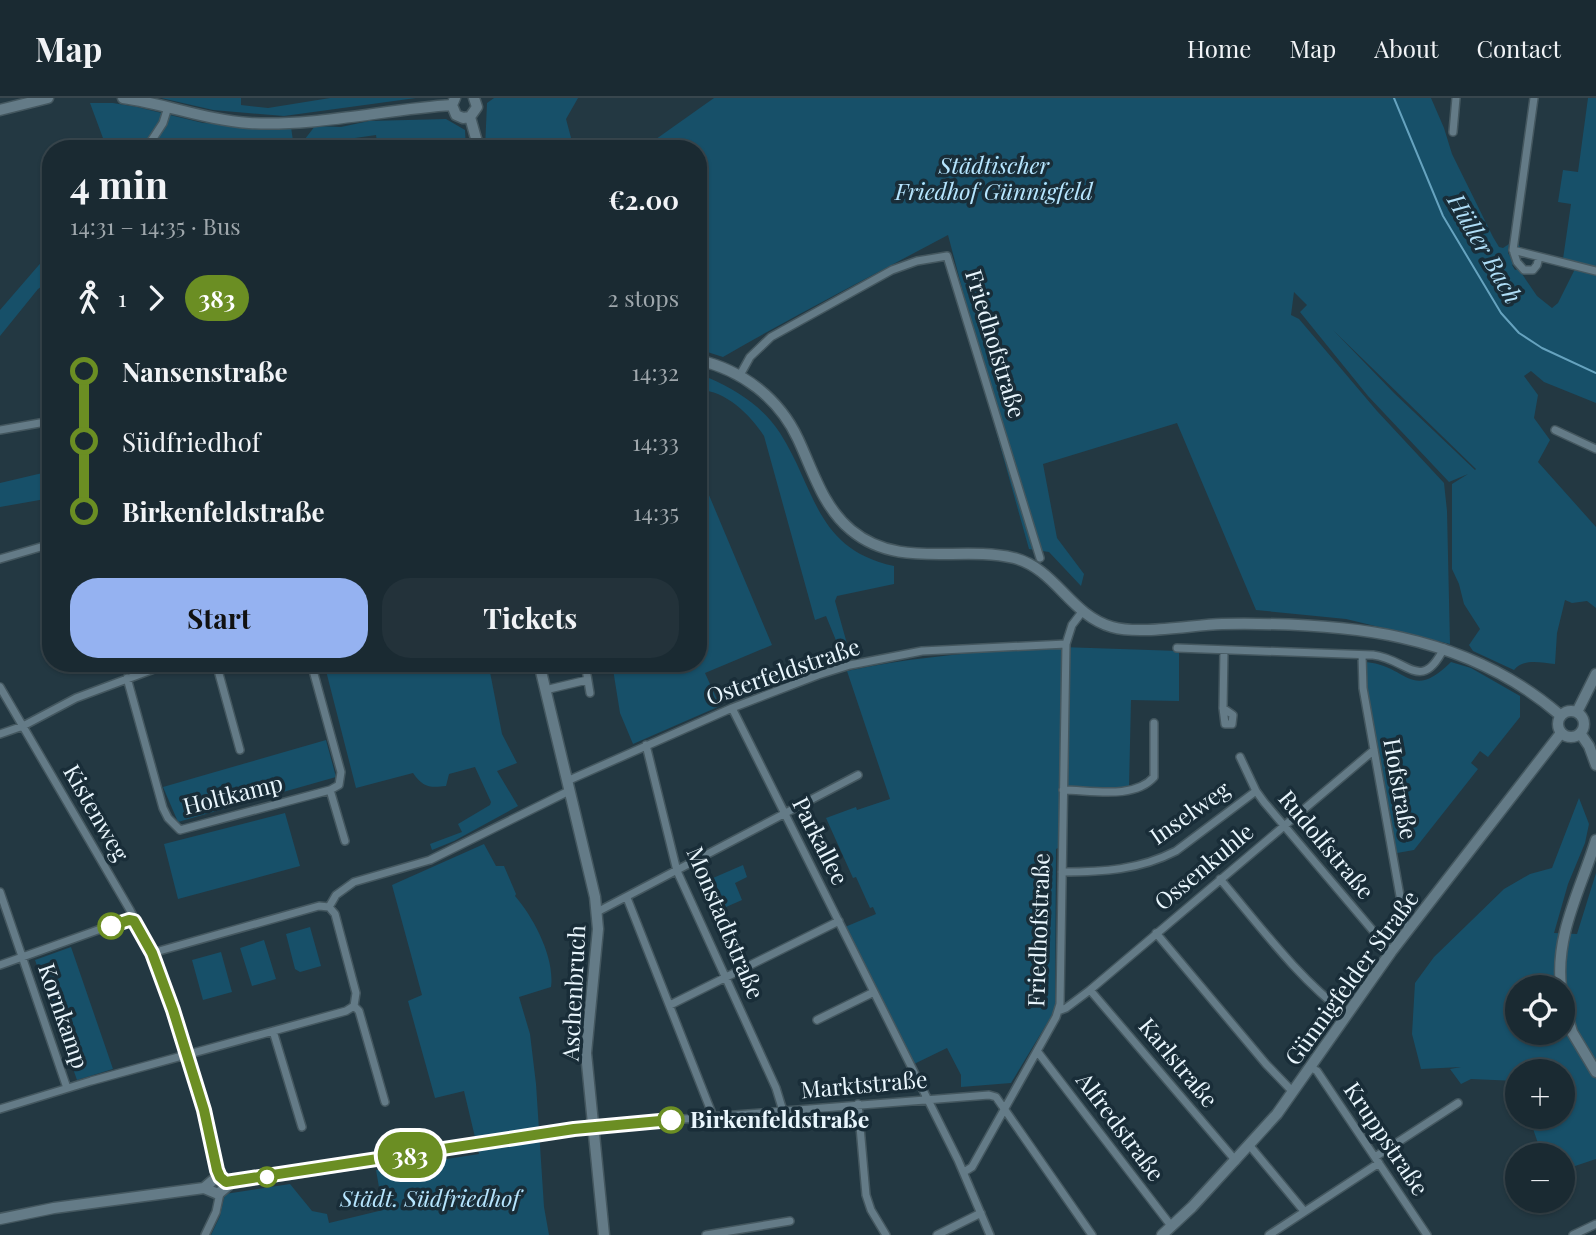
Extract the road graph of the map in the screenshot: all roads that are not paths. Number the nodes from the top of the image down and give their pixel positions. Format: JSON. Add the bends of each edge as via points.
{"nodes":[{"id":1,"x":48,"y":98,"type":"edge"},
{"id":2,"x":123,"y":98,"type":"edge"},
{"id":3,"x":475,"y":98,"type":"edge"},
{"id":4,"x":1457,"y":98,"type":"edge"},
{"id":5,"x":1534,"y":98,"type":"edge"},
{"id":6,"x":454,"y":101,"type":"edge"},
{"id":7,"x":168,"y":107,"type":"junction"},
{"id":8,"x":0,"y":110,"type":"edge"},
{"id":9,"x":470,"y":117,"type":"junction"},
{"id":10,"x":1452,"y":131,"type":"dead end"},
{"id":11,"x":152,"y":140,"type":"edge"},
{"id":12,"x":476,"y":140,"type":"edge"},
{"id":13,"x":1513,"y":250,"type":"junction"},
{"id":14,"x":1539,"y":257,"type":"junction"},
{"id":15,"x":1596,"y":271,"type":"edge"},
{"id":16,"x":707,"y":362,"type":"edge"},
{"id":17,"x":740,"y":375,"type":"junction"},
{"id":18,"x":42,"y":423,"type":"edge"},
{"id":19,"x":0,"y":430,"type":"edge"},
{"id":20,"x":1555,"y":430,"type":"dead end"},
{"id":21,"x":1596,"y":449,"type":"edge"},
{"id":22,"x":42,"y":548,"type":"edge"},
{"id":23,"x":1040,"y":558,"type":"dead end"},
{"id":24,"x":0,"y":559,"type":"edge"},
{"id":25,"x":1082,"y":612,"type":"junction"},
{"id":26,"x":1066,"y":644,"type":"junction"},
{"id":27,"x":1177,"y":648,"type":"dead end"},
{"id":28,"x":1444,"y":648,"type":"junction"},
{"id":29,"x":1224,"y":650,"type":"junction"},
{"id":30,"x":1362,"y":655,"type":"junction"},
{"id":31,"x":144,"y":672,"type":"edge"},
{"id":32,"x":218,"y":672,"type":"edge"},
{"id":33,"x":313,"y":672,"type":"edge"},
{"id":34,"x":541,"y":672,"type":"edge"},
{"id":35,"x":586,"y":672,"type":"edge"},
{"id":36,"x":1596,"y":674,"type":"edge"},
{"id":37,"x":127,"y":678,"type":"junction"},
{"id":38,"x":587,"y":680,"type":"junction"},
{"id":39,"x":0,"y":687,"type":"edge"},
{"id":40,"x":545,"y":690,"type":"junction"},
{"id":41,"x":590,"y":693,"type":"dead end"},
{"id":42,"x":732,"y":708,"type":"junction"},
{"id":43,"x":1223,"y":708,"type":"dead end"},
{"id":44,"x":1577,"y":712,"type":"junction"},
{"id":45,"x":1560,"y":715,"type":"junction"},
{"id":46,"x":1154,"y":723,"type":"dead end"},
{"id":47,"x":23,"y":726,"type":"junction"},
{"id":48,"x":1561,"y":733,"type":"junction"},
{"id":49,"x":1580,"y":733,"type":"junction"},
{"id":50,"x":0,"y":734,"type":"edge"},
{"id":51,"x":646,"y":745,"type":"junction"},
{"id":52,"x":240,"y":750,"type":"dead end"},
{"id":53,"x":1374,"y":750,"type":"junction"},
{"id":54,"x":1240,"y":757,"type":"dead end"},
{"id":55,"x":1596,"y":765,"type":"edge"},
{"id":56,"x":858,"y":775,"type":"dead end"},
{"id":57,"x":568,"y":786,"type":"junction"},
{"id":58,"x":330,"y":790,"type":"junction"},
{"id":59,"x":1063,"y":790,"type":"junction"},
{"id":60,"x":1256,"y":791,"type":"junction"},
{"id":61,"x":785,"y":814,"type":"junction"},
{"id":62,"x":1283,"y":825,"type":"junction"},
{"id":63,"x":1596,"y":840,"type":"edge"},
{"id":64,"x":345,"y":841,"type":"dead end"},
{"id":65,"x":677,"y":871,"type":"junction"},
{"id":66,"x":1062,"y":872,"type":"junction"},
{"id":67,"x":1220,"y":879,"type":"junction"},
{"id":68,"x":0,"y":892,"type":"edge"},
{"id":69,"x":627,"y":898,"type":"junction"},
{"id":70,"x":330,"y":907,"type":"junction"},
{"id":71,"x":597,"y":912,"type":"junction"},
{"id":72,"x":134,"y":921,"type":"junction"},
{"id":73,"x":839,"y":921,"type":"junction"},
{"id":74,"x":1410,"y":928,"type":"junction"},
{"id":75,"x":1156,"y":933,"type":"junction"},
{"id":76,"x":1391,"y":952,"type":"junction"},
{"id":77,"x":152,"y":953,"type":"junction"},
{"id":78,"x":23,"y":957,"type":"junction"},
{"id":79,"x":0,"y":965,"type":"edge"},
{"id":80,"x":1561,"y":975,"type":"edge"},
{"id":81,"x":726,"y":977,"type":"junction"},
{"id":82,"x":1090,"y":989,"type":"junction"},
{"id":83,"x":874,"y":992,"type":"junction"},
{"id":84,"x":670,"y":1005,"type":"junction"},
{"id":85,"x":354,"y":1006,"type":"junction"},
{"id":86,"x":1058,"y":1011,"type":"junction"},
{"id":87,"x":1346,"y":1014,"type":"junction"},
{"id":88,"x":817,"y":1020,"type":"dead end"},
{"id":89,"x":273,"y":1031,"type":"junction"},
{"id":90,"x":1575,"y":1037,"type":"edge"},
{"id":91,"x":1037,"y":1051,"type":"junction"},
{"id":92,"x":187,"y":1055,"type":"junction"},
{"id":93,"x":1310,"y":1067,"type":"junction"},
{"id":94,"x":1596,"y":1072,"type":"edge"},
{"id":95,"x":67,"y":1088,"type":"junction"},
{"id":96,"x":1293,"y":1092,"type":"junction"},
{"id":97,"x":927,"y":1099,"type":"junction"},
{"id":98,"x":385,"y":1102,"type":"dead end"},
{"id":99,"x":1458,"y":1103,"type":"dead end"},
{"id":100,"x":858,"y":1104,"type":"junction"},
{"id":101,"x":0,"y":1109,"type":"edge"},
{"id":102,"x":783,"y":1111,"type":"junction"},
{"id":103,"x":1004,"y":1111,"type":"junction"},
{"id":104,"x":712,"y":1117,"type":"junction"},
{"id":105,"x":594,"y":1126,"type":"junction"},
{"id":106,"x":302,"y":1127,"type":"dead end"},
{"id":107,"x":1250,"y":1146,"type":"junction"},
{"id":108,"x":1377,"y":1160,"type":"junction"},
{"id":109,"x":1236,"y":1161,"type":"junction"},
{"id":110,"x":964,"y":1172,"type":"junction"},
{"id":111,"x":218,"y":1185,"type":"junction"},
{"id":112,"x":1304,"y":1210,"type":"junction"},
{"id":113,"x":981,"y":1213,"type":"junction"},
{"id":114,"x":0,"y":1219,"type":"edge"},
{"id":115,"x":790,"y":1221,"type":"dead end"},
{"id":116,"x":1596,"y":1224,"type":"edge"},
{"id":117,"x":1166,"y":1233,"type":"edge"},
{"id":118,"x":1273,"y":1234,"type":"edge"},
{"id":119,"x":205,"y":1235,"type":"edge"},
{"id":120,"x":604,"y":1235,"type":"edge"},
{"id":121,"x":706,"y":1235,"type":"edge"},
{"id":122,"x":886,"y":1235,"type":"edge"},
{"id":123,"x":937,"y":1235,"type":"edge"},
{"id":124,"x":990,"y":1235,"type":"edge"},
{"id":125,"x":1092,"y":1235,"type":"edge"},
{"id":126,"x":1427,"y":1235,"type":"edge"},
{"id":127,"x":1573,"y":1235,"type":"edge"}],
"edges":[{"from":1,"to":8,"type":"street"},
{"from":2,"to":7,"type":"street"},
{"from":3,"to":9,"type":"street","via":[[477,107]]},
{"from":4,"to":10,"type":"street"},
{"from":5,"to":13,"type":"street"},
{"from":6,"to":7,"type":"street","via":[[275,123],[216,119]]},
{"from":6,"to":9,"type":"street","via":[[456,115]]},
{"from":7,"to":11,"type":"street"},
{"from":9,"to":12,"type":"street"},
{"from":13,"to":14,"type":"street"},
{"from":13,"to":14,"type":"street","via":[[1524,270],[1533,270]]},
{"from":14,"to":15,"type":"street"},
{"from":16,"to":17,"type":"street"},
{"from":17,"to":23,"type":"street","name":"Friedhofstraße","via":[[750,357],[771,337],[892,270],[947,256]]},
{"from":17,"to":25,"type":"street","via":[[785,416],[828,503],[863,539],[914,555],[1021,561],[1047,575]]},
{"from":18,"to":19,"type":"street"},
{"from":20,"to":21,"type":"street"},
{"from":22,"to":24,"type":"street"},
{"from":25,"to":26,"type":"street","name":"Friedhofstraße"},
{"from":25,"to":28,"type":"street","via":[[1122,629],[1293,625],[1392,636]]},
{"from":26,"to":42,"type":"street","name":"Osterfeldstraße","via":[[894,656],[818,675]]},
{"from":26,"to":59,"type":"street","name":"Friedhofstraße"},
{"from":27,"to":29,"type":"street"},
{"from":28,"to":30,"type":"street","via":[[1425,673],[1385,657]]},
{"from":28,"to":45,"type":"street","via":[[1503,674]]},
{"from":29,"to":30,"type":"street"},
{"from":29,"to":43,"type":"street"},
{"from":30,"to":53,"type":"street","name":"Hofstraße"},
{"from":31,"to":37,"type":"street"},
{"from":32,"to":52,"type":"street"},
{"from":33,"to":58,"type":"street","via":[[341,772],[339,785]]},
{"from":34,"to":40,"type":"street","name":"Aschenbruch"},
{"from":35,"to":38,"type":"street"},
{"from":36,"to":44,"type":"street"},
{"from":37,"to":47,"type":"street"},
{"from":37,"to":58,"type":"street","name":"Holtkamp","via":[[163,808],[180,830]]},
{"from":38,"to":40,"type":"street"},
{"from":38,"to":41,"type":"street"},
{"from":39,"to":47,"type":"street","name":"Kistenweg"},
{"from":40,"to":57,"type":"street","name":"Aschenbruch"},
{"from":42,"to":51,"type":"street","name":"Osterfeldstraße"},
{"from":42,"to":61,"type":"street","name":"Parkallee"},
{"from":44,"to":45,"type":"street"},
{"from":44,"to":49,"type":"street","via":[[1584,721]]},
{"from":45,"to":48,"type":"street"},
{"from":46,"to":59,"type":"street","via":[[1151,780],[1130,791]]},
{"from":47,"to":50,"type":"street"},
{"from":47,"to":72,"type":"street","name":"Kistenweg"},
{"from":48,"to":49,"type":"street","via":[[1571,737]]},
{"from":48,"to":74,"type":"street","name":"Günnigfelder Straße"},
{"from":49,"to":55,"type":"street"},
{"from":51,"to":57,"type":"street","name":"Osterfeldstraße"},
{"from":51,"to":65,"type":"street","name":"Monstadtstraße"},
{"from":53,"to":62,"type":"street","name":"Ossenkuhle"},
{"from":53,"to":74,"type":"street","name":"Hofstraße","via":[[1405,924]]},
{"from":54,"to":60,"type":"street","name":"Rudolfstraße"},
{"from":56,"to":61,"type":"street"},
{"from":57,"to":70,"type":"street","name":"Osterfeldstraße","via":[[430,860],[354,882]]},
{"from":57,"to":71,"type":"street","name":"Aschenbruch"},
{"from":58,"to":64,"type":"street"},
{"from":59,"to":66,"type":"street","name":"Friedhofstraße"},
{"from":60,"to":62,"type":"street","name":"Rudolfstraße"},
{"from":60,"to":66,"type":"street","name":"Inselweg","via":[[1162,858],[1127,869]]},
{"from":61,"to":65,"type":"street"},
{"from":61,"to":73,"type":"street","name":"Parkallee"},
{"from":62,"to":67,"type":"street","name":"Ossenkuhle"},
{"from":62,"to":76,"type":"street","name":"Rudolfstraße"},
{"from":63,"to":80,"type":"street","via":[[1564,932]]},
{"from":65,"to":69,"type":"street"},
{"from":65,"to":81,"type":"street","name":"Monstadtstraße"},
{"from":66,"to":86,"type":"street","name":"Friedhofstraße"},
{"from":67,"to":75,"type":"street","name":"Ossenkuhle"},
{"from":67,"to":87,"type":"street","via":[[1312,986]]},
{"from":68,"to":78,"type":"street","name":"Kornkamp"},
{"from":69,"to":71,"type":"street"},
{"from":69,"to":84,"type":"street"},
{"from":70,"to":77,"type":"street","via":[[319,906]]},
{"from":70,"to":85,"type":"street","via":[[352,976]]},
{"from":71,"to":105,"type":"street","name":"Aschenbruch","via":[[586,1041]]},
{"from":72,"to":77,"type":"street","name":"Kistenweg"},
{"from":72,"to":78,"type":"street"},
{"from":73,"to":81,"type":"street"},
{"from":73,"to":83,"type":"street","name":"Parkallee"},
{"from":74,"to":76,"type":"street","name":"Günnigfelder Straße"},
{"from":75,"to":82,"type":"street","name":"Ossenkuhle"},
{"from":75,"to":96,"type":"street"},
{"from":76,"to":87,"type":"street","name":"Günnigfelder Straße"},
{"from":77,"to":92,"type":"street","name":"Kistenweg"},
{"from":78,"to":79,"type":"street"},
{"from":78,"to":95,"type":"street","name":"Kornkamp"},
{"from":81,"to":84,"type":"street"},
{"from":81,"to":102,"type":"street","name":"Monstadtstraße"},
{"from":82,"to":86,"type":"street","name":"Ossenkuhle"},
{"from":82,"to":109,"type":"street","name":"Karlstraße"},
{"from":83,"to":88,"type":"street"},
{"from":83,"to":97,"type":"street","name":"Parkallee"},
{"from":84,"to":104,"type":"street"},
{"from":85,"to":89,"type":"street"},
{"from":85,"to":98,"type":"street"},
{"from":86,"to":91,"type":"street","name":"Friedhofstraße"},
{"from":87,"to":93,"type":"street","name":"Günnigfelder Straße"},
{"from":89,"to":92,"type":"street"},
{"from":89,"to":106,"type":"street"},
{"from":90,"to":94,"type":"street"},
{"from":91,"to":103,"type":"street","name":"Friedhofstraße"},
{"from":91,"to":117,"type":"street","name":"Alfredstraße"},
{"from":92,"to":95,"type":"street"},
{"from":92,"to":111,"type":"street","name":"Kistenweg","via":[[204,1110]]},
{"from":93,"to":96,"type":"street","name":"Günnigfelder Straße"},
{"from":93,"to":108,"type":"street","name":"Kruppstraße"},
{"from":95,"to":101,"type":"street"},
{"from":96,"to":107,"type":"street","name":"Günnigfelder Straße"},
{"from":97,"to":100,"type":"street","name":"Marktstraße"},
{"from":97,"to":103,"type":"street","name":"Marktstraße","via":[[989,1095],[996,1097]]},
{"from":97,"to":110,"type":"street","name":"Parkallee"},
{"from":99,"to":108,"type":"street"},
{"from":100,"to":102,"type":"street","name":"Marktstraße"},
{"from":100,"to":122,"type":"street","via":[[866,1195]]},
{"from":102,"to":104,"type":"street","name":"Marktstraße"},
{"from":103,"to":110,"type":"street","name":"Friedhofstraße","via":[[972,1167]]},
{"from":103,"to":125,"type":"street"},
{"from":104,"to":105,"type":"street","name":"Marktstraße"},
{"from":105,"to":111,"type":"street"},
{"from":105,"to":120,"type":"street","name":"Aschenbruch"},
{"from":107,"to":109,"type":"street","name":"Günnigfelder Straße"},
{"from":107,"to":112,"type":"street"},
{"from":108,"to":112,"type":"street"},
{"from":108,"to":126,"type":"street","name":"Kruppstraße"},
{"from":109,"to":117,"type":"street","name":"Günnigfelder Straße"},
{"from":110,"to":113,"type":"street","name":"Parkallee"},
{"from":111,"to":114,"type":"street"},
{"from":111,"to":119,"type":"street","via":[[216,1212]]},
{"from":112,"to":118,"type":"street"},
{"from":113,"to":123,"type":"street"},
{"from":113,"to":124,"type":"street","name":"Parkallee"},
{"from":115,"to":121,"type":"street"},
{"from":116,"to":127,"type":"street"}]}
